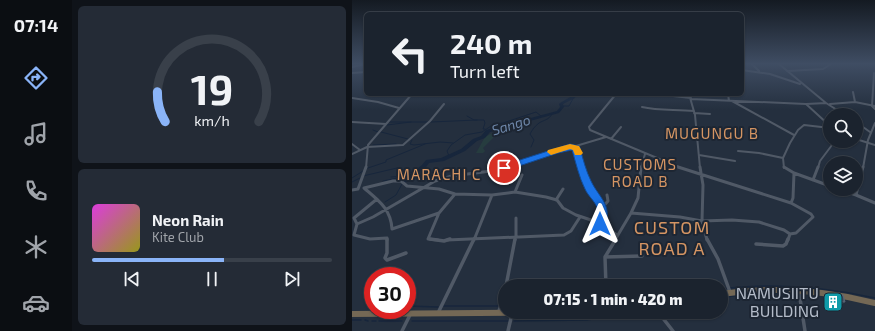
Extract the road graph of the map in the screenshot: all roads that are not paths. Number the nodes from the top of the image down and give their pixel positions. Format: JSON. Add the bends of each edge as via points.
{"nodes":[{"id":1,"x":787,"y":79,"type":"edge"},
{"id":2,"x":796,"y":79,"type":"edge"},
{"id":3,"x":874,"y":79,"type":"edge"},
{"id":4,"x":802,"y":84,"type":"junction"},
{"id":5,"x":853,"y":92,"type":"dead end"},
{"id":6,"x":410,"y":96,"type":"edge"},
{"id":7,"x":614,"y":96,"type":"edge"},
{"id":8,"x":673,"y":96,"type":"edge"},
{"id":9,"x":729,"y":96,"type":"edge"},
{"id":10,"x":352,"y":98,"type":"edge"},
{"id":11,"x":691,"y":98,"type":"junction"},
{"id":12,"x":730,"y":101,"type":"junction"},
{"id":13,"x":855,"y":102,"type":"junction"},
{"id":14,"x":826,"y":103,"type":"junction"},
{"id":15,"x":444,"y":104,"type":"dead end"},
{"id":16,"x":806,"y":104,"type":"junction"},
{"id":17,"x":829,"y":104,"type":"junction"},
{"id":18,"x":642,"y":107,"type":"dead end"},
{"id":19,"x":874,"y":107,"type":"edge"},
{"id":20,"x":399,"y":108,"type":"junction"},
{"id":21,"x":835,"y":108,"type":"edge"},
{"id":22,"x":694,"y":112,"type":"junction"},
{"id":23,"x":710,"y":114,"type":"dead end"},
{"id":24,"x":823,"y":120,"type":"edge"},
{"id":25,"x":352,"y":122,"type":"edge"},
{"id":26,"x":875,"y":123,"type":"edge"},
{"id":27,"x":386,"y":124,"type":"junction"},
{"id":28,"x":823,"y":126,"type":"edge"},
{"id":29,"x":621,"y":127,"type":"dead end"},
{"id":30,"x":863,"y":127,"type":"edge"},
{"id":31,"x":870,"y":132,"type":"junction"},
{"id":32,"x":794,"y":135,"type":"junction"},
{"id":33,"x":606,"y":137,"type":"junction"},
{"id":34,"x":611,"y":139,"type":"junction"},
{"id":35,"x":863,"y":141,"type":"edge"},
{"id":36,"x":868,"y":143,"type":"junction"},
{"id":37,"x":352,"y":144,"type":"edge"},
{"id":38,"x":875,"y":145,"type":"edge"},
{"id":39,"x":367,"y":147,"type":"junction"},
{"id":40,"x":570,"y":147,"type":"junction"},
{"id":41,"x":830,"y":148,"type":"edge"},
{"id":42,"x":360,"y":150,"type":"junction"},
{"id":43,"x":738,"y":151,"type":"dead end"},
{"id":44,"x":352,"y":154,"type":"edge"},
{"id":45,"x":645,"y":154,"type":"junction"},
{"id":46,"x":700,"y":155,"type":"junction"},
{"id":47,"x":783,"y":158,"type":"junction"},
{"id":48,"x":735,"y":161,"type":"dead end"},
{"id":49,"x":794,"y":173,"type":"junction"},
{"id":50,"x":863,"y":173,"type":"edge"},
{"id":51,"x":522,"y":175,"type":"dead end"},
{"id":52,"x":701,"y":175,"type":"junction"},
{"id":53,"x":813,"y":180,"type":"junction"},
{"id":54,"x":823,"y":184,"type":"edge"},
{"id":55,"x":364,"y":188,"type":"junction"},
{"id":56,"x":424,"y":188,"type":"junction"},
{"id":57,"x":358,"y":189,"type":"junction"},
{"id":58,"x":563,"y":189,"type":"dead end"},
{"id":59,"x":352,"y":190,"type":"edge"},
{"id":60,"x":515,"y":192,"type":"junction"},
{"id":61,"x":455,"y":194,"type":"junction"},
{"id":62,"x":492,"y":195,"type":"junction"},
{"id":63,"x":608,"y":195,"type":"dead end"},
{"id":64,"x":858,"y":196,"type":"edge"},
{"id":65,"x":377,"y":199,"type":"junction"},
{"id":66,"x":556,"y":200,"type":"junction"},
{"id":67,"x":791,"y":203,"type":"junction"},
{"id":68,"x":875,"y":203,"type":"edge"},
{"id":69,"x":602,"y":208,"type":"junction"},
{"id":70,"x":385,"y":210,"type":"junction"},
{"id":71,"x":438,"y":213,"type":"junction"},
{"id":72,"x":631,"y":213,"type":"junction"},
{"id":73,"x":580,"y":217,"type":"junction"},
{"id":74,"x":516,"y":218,"type":"dead end"},
{"id":75,"x":702,"y":221,"type":"junction"},
{"id":76,"x":357,"y":224,"type":"junction"},
{"id":77,"x":600,"y":224,"type":"junction"},
{"id":78,"x":790,"y":234,"type":"junction"},
{"id":79,"x":617,"y":235,"type":"junction"},
{"id":80,"x":516,"y":236,"type":"junction"},
{"id":81,"x":475,"y":238,"type":"junction"},
{"id":82,"x":756,"y":244,"type":"dead end"},
{"id":83,"x":406,"y":253,"type":"dead end"},
{"id":84,"x":605,"y":256,"type":"junction"},
{"id":85,"x":642,"y":256,"type":"dead end"},
{"id":86,"x":507,"y":279,"type":"edge"},
{"id":87,"x":606,"y":279,"type":"edge"},
{"id":88,"x":798,"y":290,"type":"junction"},
{"id":89,"x":730,"y":292,"type":"joint"},
{"id":90,"x":875,"y":302,"type":"edge"},
{"id":91,"x":416,"y":313,"type":"edge"},
{"id":92,"x":438,"y":313,"type":"junction"},
{"id":93,"x":498,"y":313,"type":"edge"},
{"id":94,"x":352,"y":314,"type":"edge"},
{"id":95,"x":364,"y":314,"type":"edge"},
{"id":96,"x":408,"y":319,"type":"edge"},
{"id":97,"x":511,"y":319,"type":"edge"},
{"id":98,"x":663,"y":319,"type":"edge"},
{"id":99,"x":402,"y":331,"type":"edge"},
{"id":100,"x":508,"y":331,"type":"edge"},
{"id":101,"x":672,"y":331,"type":"edge"},
{"id":102,"x":805,"y":331,"type":"edge"}],
"edges":[{"from":1,"to":4,"type":"street"},
{"from":2,"to":4,"type":"street"},
{"from":3,"to":19,"type":"street"},
{"from":4,"to":14,"type":"street"},
{"from":5,"to":13,"type":"street"},
{"from":6,"to":20,"type":"street"},
{"from":7,"to":33,"type":"street","via":[[589,129]]},
{"from":8,"to":11,"type":"street"},
{"from":9,"to":12,"type":"street"},
{"from":10,"to":20,"type":"street"},
{"from":11,"to":12,"type":"street"},
{"from":11,"to":22,"type":"street"},
{"from":12,"to":16,"type":"street"},
{"from":12,"to":32,"type":"street"},
{"from":13,"to":17,"type":"street"},
{"from":13,"to":19,"type":"street"},
{"from":14,"to":16,"type":"street"},
{"from":14,"to":17,"type":"street"},
{"from":15,"to":39,"type":"street","via":[[430,121],[403,144]]},
{"from":16,"to":24,"type":"street"},
{"from":17,"to":21,"type":"street"},
{"from":18,"to":22,"type":"street"},
{"from":20,"to":27,"type":"street"},
{"from":22,"to":23,"type":"street"},
{"from":22,"to":46,"type":"street"},
{"from":25,"to":27,"type":"street"},
{"from":26,"to":31,"type":"street"},
{"from":27,"to":39,"type":"street"},
{"from":28,"to":32,"type":"street","via":[[804,125]]},
{"from":29,"to":34,"type":"street"},
{"from":30,"to":31,"type":"street"},
{"from":31,"to":36,"type":"street"},
{"from":32,"to":47,"type":"street"},
{"from":33,"to":34,"type":"street"},
{"from":33,"to":40,"type":"street"},
{"from":34,"to":45,"type":"street"},
{"from":35,"to":36,"type":"street"},
{"from":36,"to":38,"type":"street"},
{"from":36,"to":50,"type":"street"},
{"from":37,"to":42,"type":"street"},
{"from":39,"to":42,"type":"street"},
{"from":39,"to":57,"type":"street","via":[[366,167]]},
{"from":40,"to":56,"type":"street","via":[[491,171],[445,177]]},
{"from":40,"to":69,"type":"street","via":[[578,150],[585,179]]},
{"from":41,"to":53,"type":"street","via":[[820,161]]},
{"from":42,"to":44,"type":"street"},
{"from":43,"to":47,"type":"street"},
{"from":45,"to":52,"type":"street"},
{"from":45,"to":72,"type":"street","via":[[638,199]]},
{"from":46,"to":48,"type":"street"},
{"from":46,"to":52,"type":"street"},
{"from":47,"to":49,"type":"street","via":[[784,168]]},
{"from":49,"to":53,"type":"street"},
{"from":49,"to":67,"type":"street"},
{"from":51,"to":60,"type":"street"},
{"from":52,"to":67,"type":"street"},
{"from":52,"to":75,"type":"street","via":[[704,190]]},
{"from":53,"to":54,"type":"street"},
{"from":55,"to":56,"type":"street","via":[[401,181],[407,186]]},
{"from":55,"to":57,"type":"street"},
{"from":55,"to":65,"type":"street"},
{"from":56,"to":61,"type":"street"},
{"from":56,"to":70,"type":"street"},
{"from":57,"to":59,"type":"street"},
{"from":58,"to":66,"type":"street"},
{"from":60,"to":62,"type":"street"},
{"from":60,"to":66,"type":"street"},
{"from":61,"to":62,"type":"street"},
{"from":61,"to":71,"type":"street"},
{"from":62,"to":81,"type":"street"},
{"from":63,"to":69,"type":"street","via":[[608,201]]},
{"from":64,"to":68,"type":"street"},
{"from":65,"to":70,"type":"street","via":[[384,205]]},
{"from":65,"to":76,"type":"street","via":[[354,218]]},
{"from":66,"to":73,"type":"street","via":[[563,208]]},
{"from":67,"to":78,"type":"street","via":[[813,217],[796,233]]},
{"from":69,"to":77,"type":"street"},
{"from":70,"to":71,"type":"street","via":[[392,220],[392,229]]},
{"from":70,"to":76,"type":"street"},
{"from":71,"to":81,"type":"street","via":[[436,224],[428,239],[444,241]]},
{"from":72,"to":75,"type":"street"},
{"from":72,"to":79,"type":"street"},
{"from":73,"to":77,"type":"street"},
{"from":73,"to":80,"type":"street","via":[[571,231],[564,235]]},
{"from":74,"to":80,"type":"street"},
{"from":75,"to":78,"type":"street","via":[[759,222]]},
{"from":75,"to":89,"type":"street","via":[[708,242],[718,259]]},
{"from":76,"to":83,"type":"street","via":[[354,235],[357,237],[387,238],[387,260]]},
{"from":77,"to":79,"type":"street"},
{"from":78,"to":82,"type":"street","via":[[783,246]]},
{"from":79,"to":84,"type":"street"},
{"from":80,"to":81,"type":"street"},
{"from":80,"to":86,"type":"street"},
{"from":81,"to":92,"type":"street"},
{"from":84,"to":85,"type":"street"},
{"from":84,"to":87,"type":"street"},
{"from":88,"to":89,"type":"highway"},
{"from":88,"to":90,"type":"highway","via":[[841,294]]},
{"from":88,"to":102,"type":"street"},
{"from":91,"to":92,"type":"highway"},
{"from":92,"to":93,"type":"highway"},
{"from":94,"to":95,"type":"highway"},
{"from":96,"to":99,"type":"street"},
{"from":97,"to":100,"type":"street"},
{"from":98,"to":101,"type":"street"}]}
